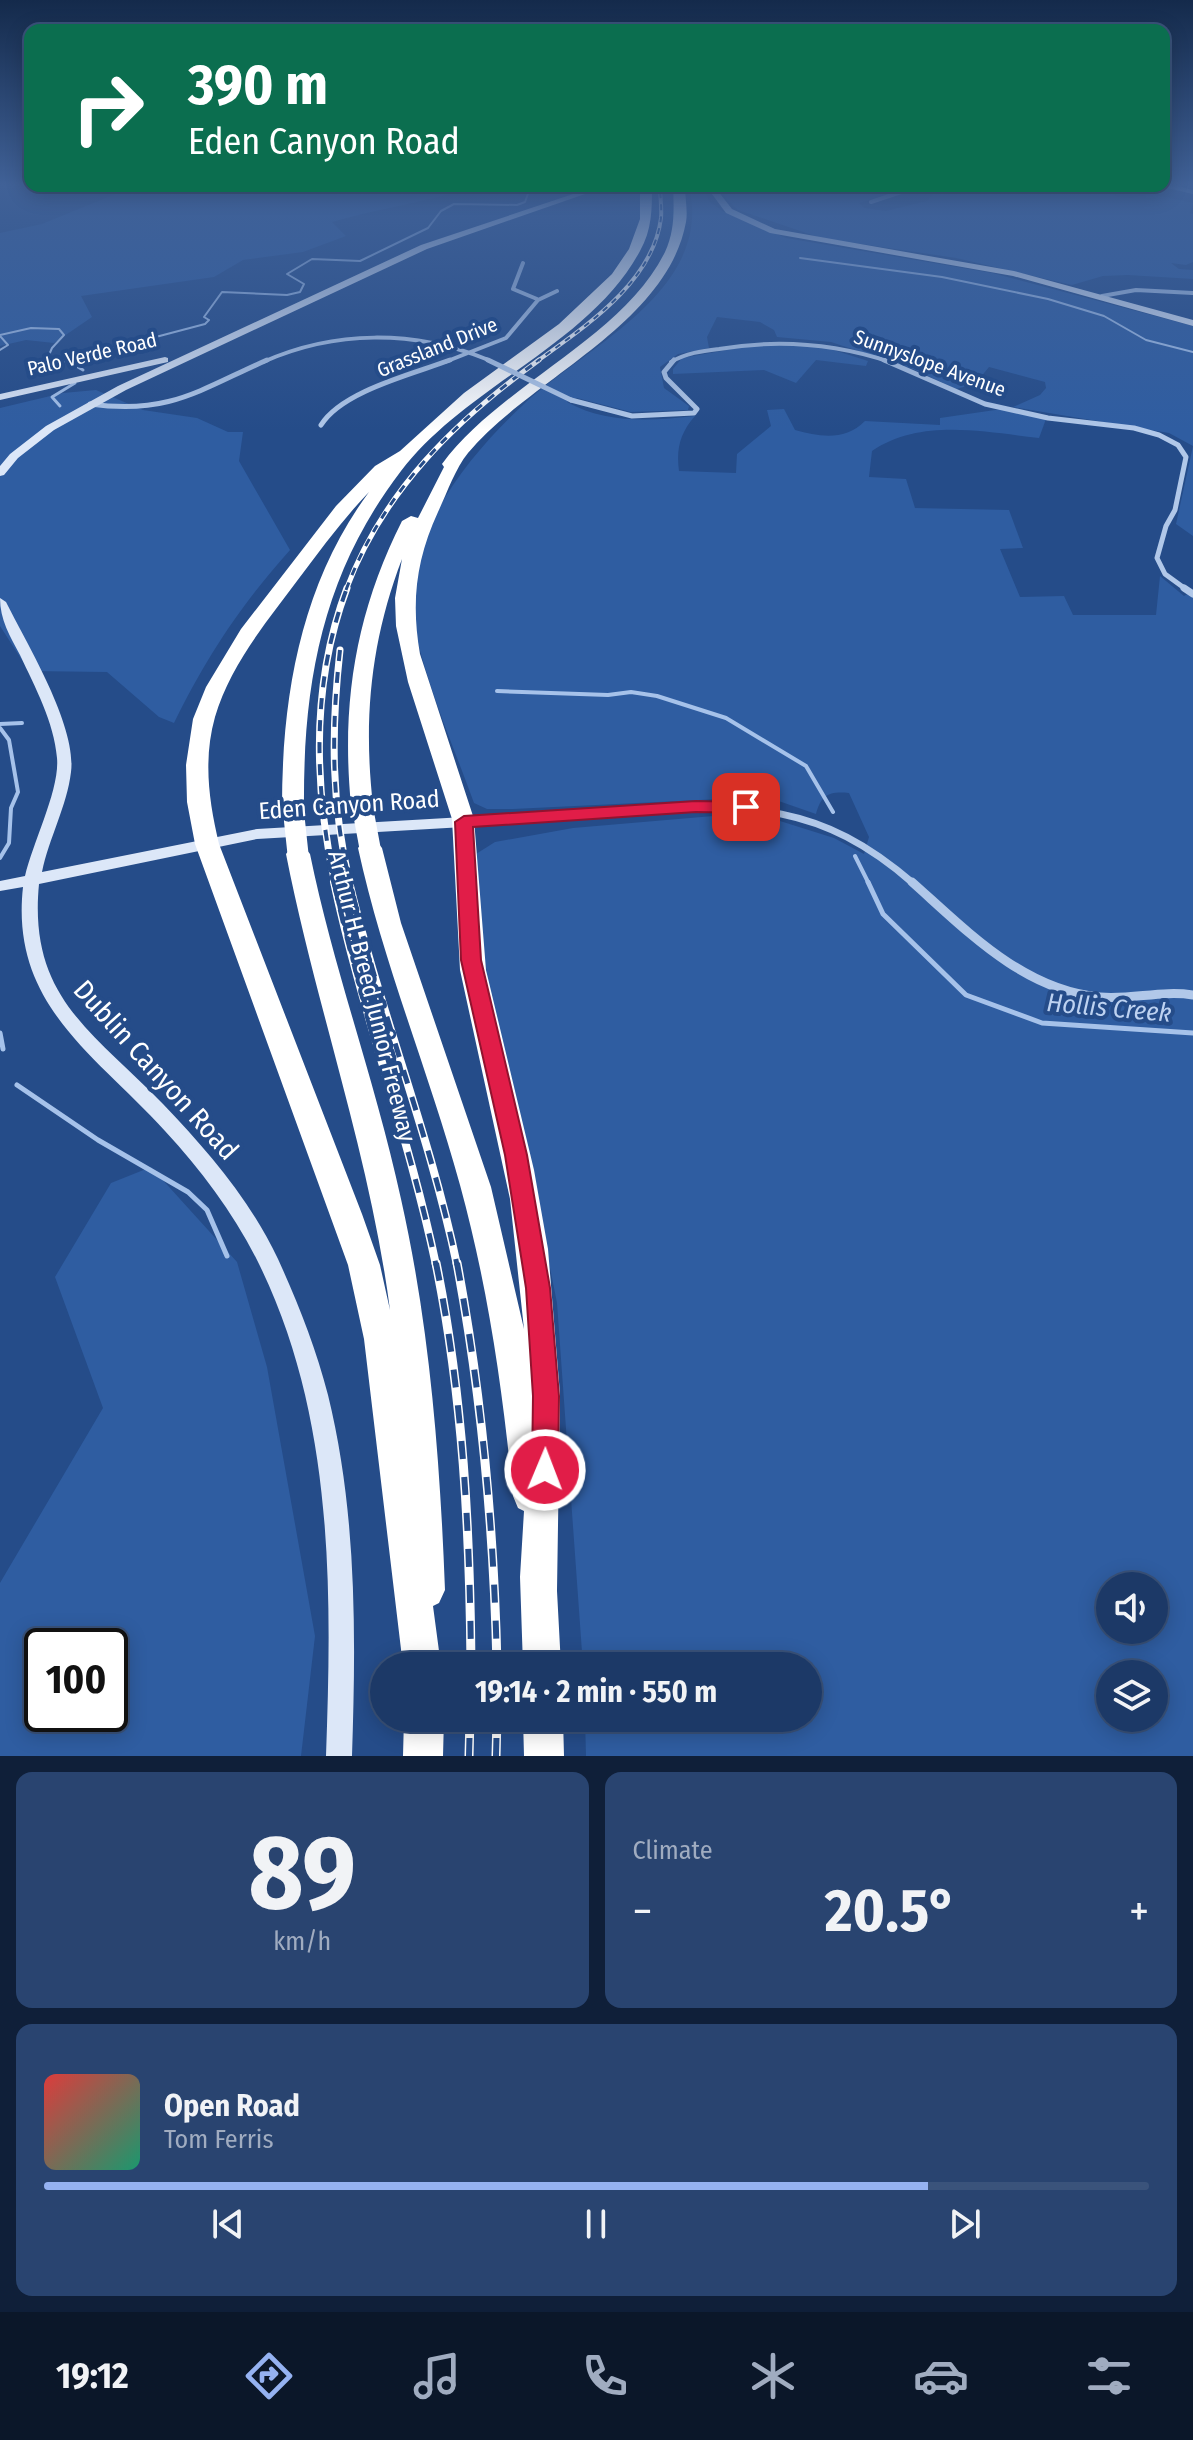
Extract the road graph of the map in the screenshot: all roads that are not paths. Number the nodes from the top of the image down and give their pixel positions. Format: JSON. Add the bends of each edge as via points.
{"nodes":[{"id":1,"x":383,"y":266,"type":"edge"},
{"id":2,"x":522,"y":266,"type":"edge"},
{"id":3,"x":625,"y":266,"type":"edge"},
{"id":4,"x":663,"y":266,"type":"edge"},
{"id":5,"x":970,"y":266,"type":"edge"},
{"id":6,"x":557,"y":291,"type":"dead end"},
{"id":7,"x":1193,"y":293,"type":"edge"},
{"id":8,"x":1102,"y":296,"type":"junction"},
{"id":9,"x":537,"y":299,"type":"junction"},
{"id":10,"x":1193,"y":323,"type":"edge"},
{"id":11,"x":472,"y":353,"type":"junction"},
{"id":12,"x":194,"y":354,"type":"junction"},
{"id":13,"x":0,"y":397,"type":"edge"},
{"id":14,"x":90,"y":404,"type":"junction"},
{"id":15,"x":321,"y":425,"type":"dead end"},
{"id":16,"x":459,"y":453,"type":"junction"},
{"id":17,"x":407,"y":454,"type":"junction"},
{"id":18,"x":0,"y":473,"type":"edge"},
{"id":19,"x":1193,"y":594,"type":"edge"},
{"id":20,"x":0,"y":602,"type":"edge"},
{"id":21,"x":464,"y":822,"type":"junction"},
{"id":22,"x":207,"y":844,"type":"junction"},
{"id":23,"x":32,"y":881,"type":"junction"},
{"id":24,"x":0,"y":886,"type":"edge"},
{"id":25,"x":1193,"y":995,"type":"edge"},
{"id":26,"x":539,"y":1590,"type":"junction"},
{"id":27,"x":422,"y":1652,"type":"edge"},
{"id":28,"x":424,"y":1652,"type":"edge"},
{"id":29,"x":541,"y":1652,"type":"edge"},
{"id":30,"x":424,"y":1732,"type":"edge"},
{"id":31,"x":543,"y":1732,"type":"edge"},
{"id":32,"x":339,"y":1756,"type":"edge"},
{"id":33,"x":423,"y":1756,"type":"edge"},
{"id":34,"x":544,"y":1756,"type":"edge"}],
"edges":[{"from":1,"to":12,"type":"main road"},
{"from":2,"to":9,"type":"street","via":[[513,289]]},
{"from":3,"to":17,"type":"highway","name":"Arthur H. Breed Junior Freeway","via":[[573,319],[458,405]]},
{"from":4,"to":16,"type":"highway","name":"Arthur H. Breed Junior Freeway","via":[[611,324],[517,398]]},
{"from":5,"to":8,"type":"main road"},
{"from":6,"to":9,"type":"street"},
{"from":7,"to":8,"type":"street","via":[[1147,289]]},
{"from":8,"to":10,"type":"main road"},
{"from":9,"to":11,"type":"street","name":"Grassland Drive","via":[[514,332]]},
{"from":11,"to":14,"type":"street","name":"Sunnyslope Avenue","via":[[414,339],[344,339],[277,355],[172,404]]},
{"from":11,"to":15,"type":"street","name":"Grassland Drive","via":[[345,401]]},
{"from":11,"to":19,"type":"street","name":"Sunnyslope Avenue","bridge":true,"via":[[571,400],[622,414],[689,414],[697,409],[665,379],[670,362],[737,345],[827,344],[909,369],[984,403],[1154,434],[1177,444],[1186,457],[1175,510],[1157,558],[1165,574]]},
{"from":12,"to":13,"type":"main road","name":"Palo Verde Road"},
{"from":12,"to":14,"type":"main road"},
{"from":14,"to":18,"type":"main road","via":[[50,428]]},
{"from":16,"to":21,"type":"highway","via":[[415,546],[404,607],[409,642]]},
{"from":16,"to":26,"type":"highway","name":"Arthur H. Breed Junior Freeway","bridge":true,"via":[[407,528],[373,609],[358,704],[358,762],[384,905],[464,1145],[497,1271],[523,1425]]},
{"from":17,"to":22,"type":"highway","via":[[381,469],[342,510],[251,629],[216,687],[204,719],[197,765]]},
{"from":17,"to":28,"type":"highway","name":"Arthur H. Breed Junior Freeway","bridge":true,"via":[[351,533],[314,616],[294,715],[293,807],[314,933],[379,1169],[402,1280],[421,1457]]},
{"from":20,"to":23,"type":"main road","name":"Dublin Canyon Road","via":[[64,752],[62,781]]},
{"from":21,"to":22,"type":"main road","name":"Eden Canyon Road","via":[[283,831]]},
{"from":21,"to":25,"type":"street","name":"Eden Canyon Road","via":[[714,806],[789,815],[868,848],[1001,959],[1039,979],[1097,997]]},
{"from":21,"to":26,"type":"highway","via":[[469,950],[521,1176],[540,1313],[546,1427]]},
{"from":22,"to":23,"type":"main road","name":"Eden Canyon Road"},
{"from":22,"to":27,"type":"highway","via":[[347,1214],[368,1283]]},
{"from":23,"to":24,"type":"main road"},
{"from":23,"to":32,"type":"main road","name":"Dublin Canyon Road","via":[[29,936],[51,999],[197,1153],[230,1196],[259,1242],[310,1364],[338,1503],[344,1590]]},
{"from":26,"to":29,"type":"highway","name":"Arthur H. Breed Junior Freeway"},
{"from":30,"to":33,"type":"highway"},
{"from":31,"to":34,"type":"highway"}]}
